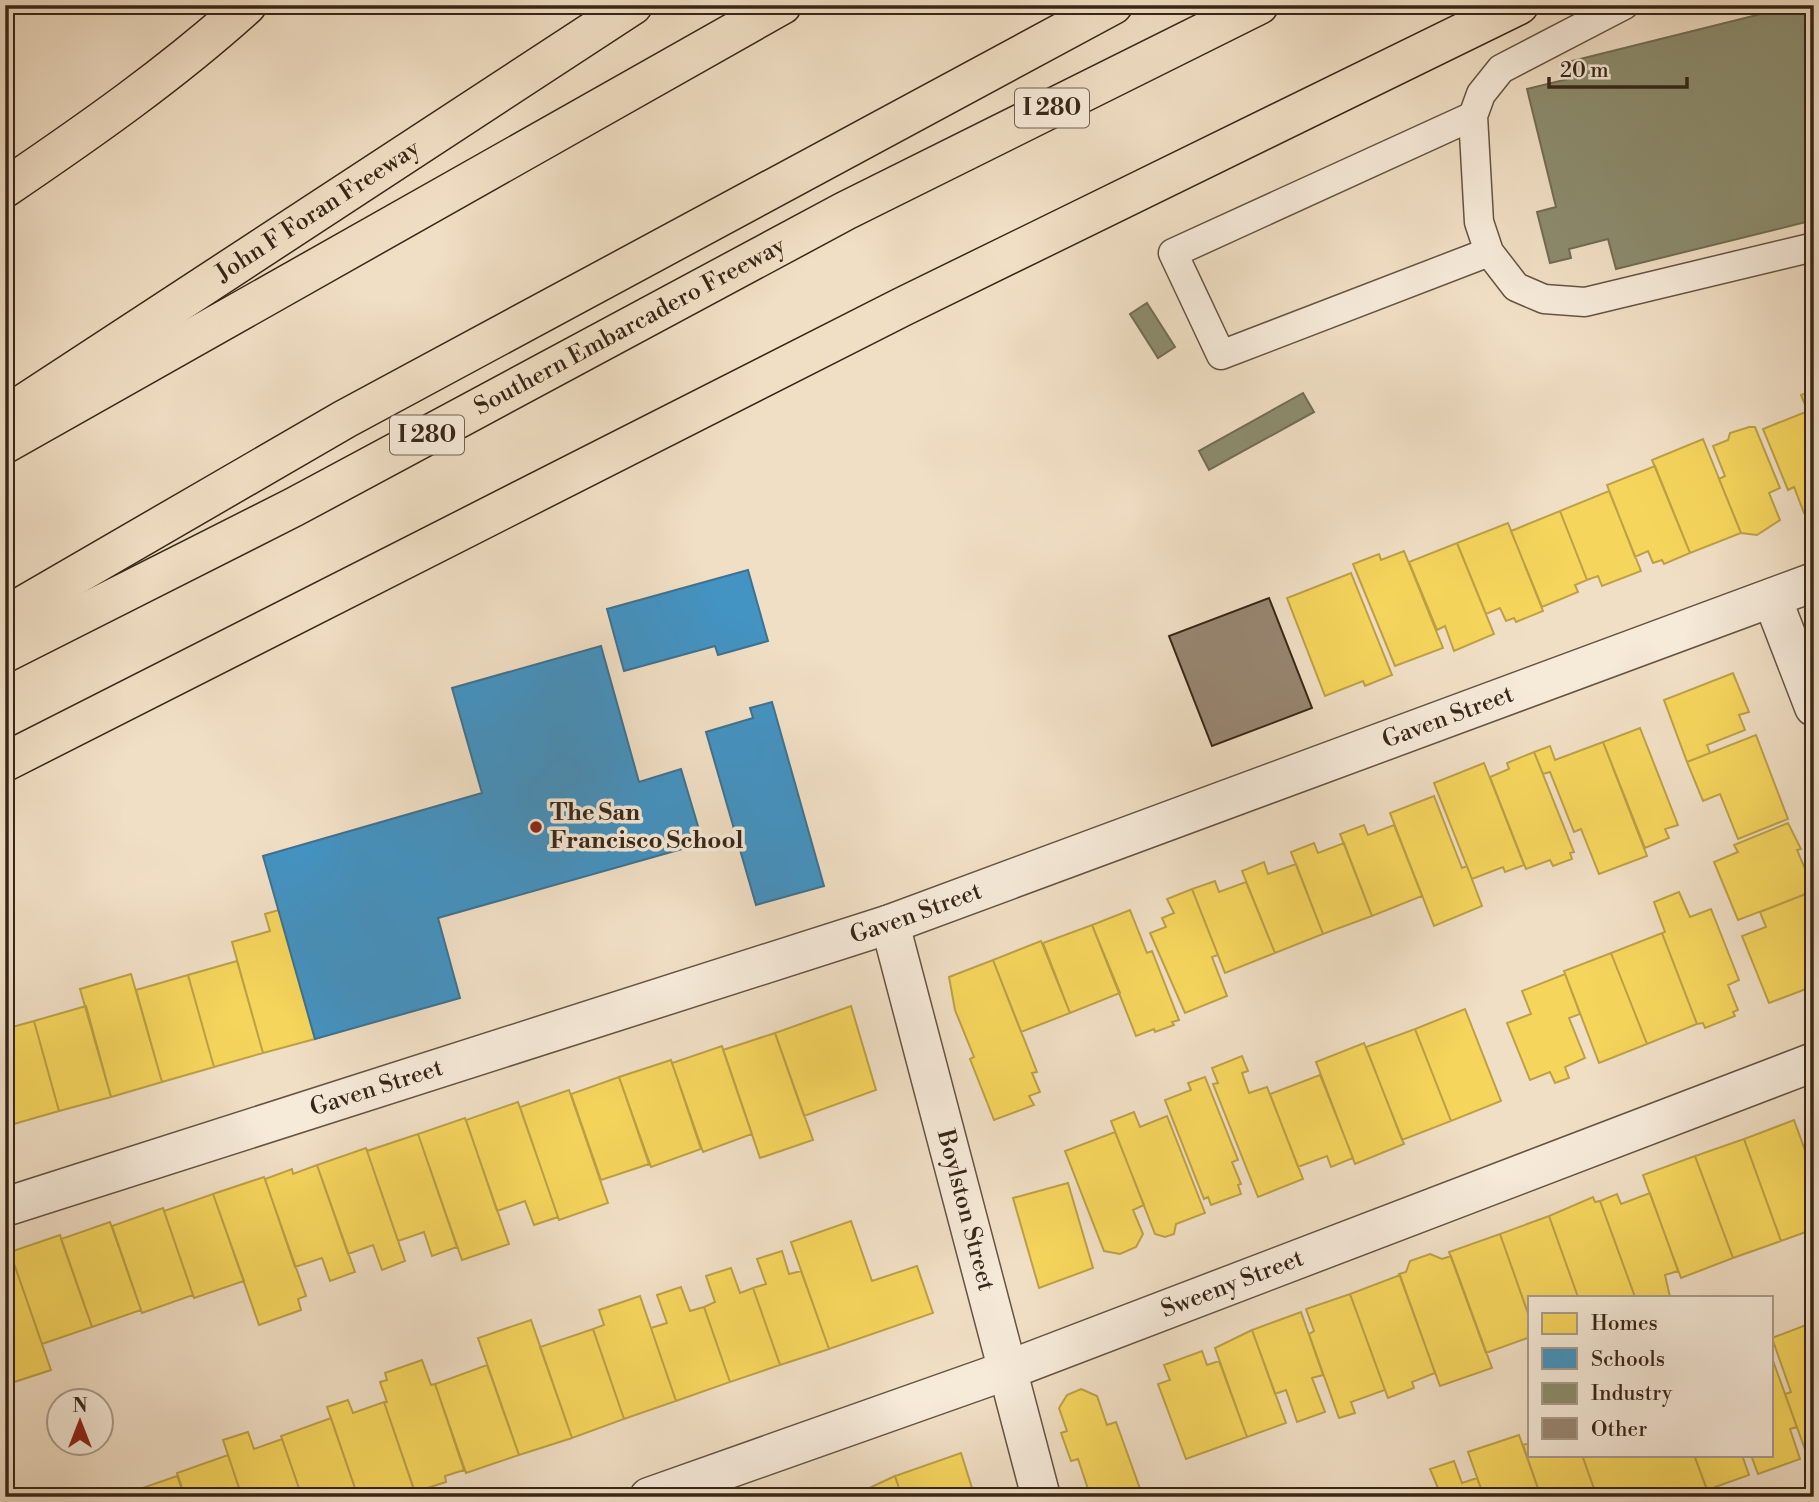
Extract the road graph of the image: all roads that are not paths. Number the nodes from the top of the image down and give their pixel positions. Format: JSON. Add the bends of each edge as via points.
{"nodes":[{"id":1,"x":247,"y":5,"type":"edge"},
{"id":2,"x":589,"y":5,"type":"edge"},
{"id":3,"x":633,"y":5,"type":"edge"},
{"id":4,"x":782,"y":5,"type":"edge"},
{"id":5,"x":1113,"y":5,"type":"edge"},
{"id":6,"x":1259,"y":5,"type":"edge"},
{"id":7,"x":1519,"y":5,"type":"edge"},
{"id":8,"x":1625,"y":5,"type":"edge"},
{"id":9,"x":1473,"y":116,"type":"junction"},
{"id":10,"x":5,"y":188,"type":"edge"},
{"id":11,"x":1814,"y":247,"type":"edge"},
{"id":12,"x":1489,"y":252,"type":"junction"},
{"id":13,"x":156,"y":316,"type":"junction"},
{"id":14,"x":5,"y":416,"type":"edge"},
{"id":15,"x":5,"y":444,"type":"edge"},
{"id":16,"x":1814,"y":582,"type":"edge"},
{"id":17,"x":1772,"y":598,"type":"junction"},
{"id":18,"x":5,"y":616,"type":"edge"},
{"id":19,"x":5,"y":653,"type":"edge"},
{"id":20,"x":1814,"y":707,"type":"edge"},
{"id":21,"x":5,"y":762,"type":"edge"},
{"id":22,"x":890,"y":924,"type":"junction"},
{"id":23,"x":1814,"y":1062,"type":"edge"},
{"id":24,"x":5,"y":1208,"type":"edge"},
{"id":25,"x":1008,"y":1370,"type":"junction"},
{"id":26,"x":649,"y":1497,"type":"edge"},
{"id":27,"x":1041,"y":1497,"type":"edge"}],
"edges":[{"from":1,"to":10,"type":"main road","via":[[202,46],[111,115]]},
{"from":2,"to":13,"type":"main road"},
{"from":3,"to":13,"type":"main road","name":"John F Foran Freeway"},
{"from":4,"to":15,"type":"main road"},
{"from":5,"to":18,"type":"main road","via":[[345,419]]},
{"from":6,"to":19,"type":"main road","name":"Southern Embarcadero Freeway","number":"I 280","via":[[845,211],[294,507]]},
{"from":7,"to":21,"type":"main road","via":[[902,307]]},
{"from":8,"to":9,"type":"lane","via":[[1501,69],[1481,94]]},
{"from":9,"to":12,"type":"lane","via":[[1479,222]]},
{"from":9,"to":12,"type":"lane","via":[[1173,253],[1221,355]]},
{"from":11,"to":12,"type":"lane","via":[[1585,302],[1544,299],[1516,287]]},
{"from":13,"to":14,"type":"main road","name":"John F Foran Freeway"},
{"from":16,"to":17,"type":"street","name":"Gaven Street"},
{"from":17,"to":20,"type":"street"},
{"from":17,"to":22,"type":"street","name":"Gaven Street"},
{"from":22,"to":24,"type":"street","name":"Gaven Street"},
{"from":22,"to":25,"type":"street","name":"Boylston Street"},
{"from":23,"to":25,"type":"street","name":"Sweeny Street"},
{"from":25,"to":26,"type":"street","name":"Sweeny Street"},
{"from":25,"to":27,"type":"street","name":"Boylston Street"}]}
